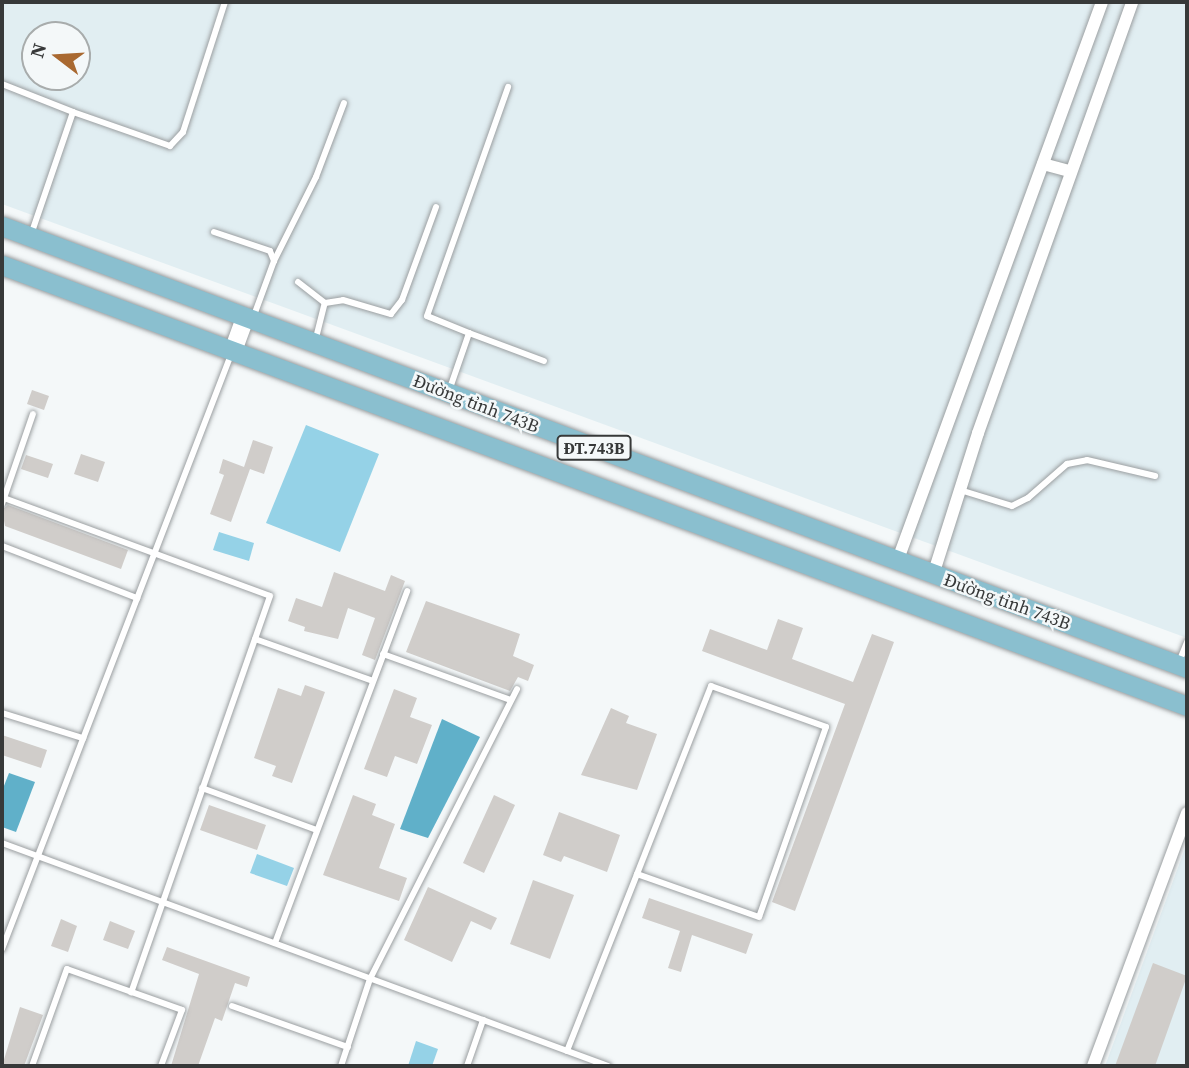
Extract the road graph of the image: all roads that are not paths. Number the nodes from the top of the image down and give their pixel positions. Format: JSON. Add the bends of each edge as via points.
{"nodes":[{"id":1,"x":225,"y":2,"type":"edge"},
{"id":2,"x":1102,"y":2,"type":"edge"},
{"id":3,"x":1132,"y":2,"type":"edge"},
{"id":4,"x":2,"y":84,"type":"edge"},
{"id":5,"x":508,"y":87,"type":"dead end"},
{"id":6,"x":344,"y":103,"type":"dead end"},
{"id":7,"x":73,"y":111,"type":"junction"},
{"id":8,"x":1043,"y":164,"type":"junction"},
{"id":9,"x":1070,"y":171,"type":"junction"},
{"id":10,"x":436,"y":207,"type":"dead end"},
{"id":11,"x":2,"y":226,"type":"edge"},
{"id":12,"x":214,"y":232,"type":"dead end"},
{"id":13,"x":30,"y":237,"type":"junction"},
{"id":14,"x":274,"y":261,"type":"junction"},
{"id":15,"x":2,"y":265,"type":"edge"},
{"id":16,"x":298,"y":282,"type":"dead end"},
{"id":17,"x":325,"y":303,"type":"junction"},
{"id":18,"x":249,"y":319,"type":"junction"},
{"id":19,"x":469,"y":333,"type":"junction"},
{"id":20,"x":315,"y":344,"type":"junction"},
{"id":21,"x":233,"y":351,"type":"junction"},
{"id":22,"x":544,"y":361,"type":"dead end"},
{"id":23,"x":448,"y":393,"type":"junction"},
{"id":24,"x":33,"y":414,"type":"dead end"},
{"id":25,"x":1155,"y":476,"type":"dead end"},
{"id":26,"x":960,"y":490,"type":"junction"},
{"id":27,"x":3,"y":501,"type":"edge"},
{"id":28,"x":2,"y":546,"type":"edge"},
{"id":29,"x":155,"y":553,"type":"junction"},
{"id":30,"x":897,"y":562,"type":"junction"},
{"id":31,"x":933,"y":575,"type":"junction"},
{"id":32,"x":407,"y":591,"type":"dead end"},
{"id":33,"x":137,"y":598,"type":"junction"},
{"id":34,"x":254,"y":639,"type":"junction"},
{"id":35,"x":1187,"y":642,"type":"edge"},
{"id":36,"x":383,"y":654,"type":"junction"},
{"id":37,"x":1183,"y":666,"type":"edge"},
{"id":38,"x":373,"y":681,"type":"junction"},
{"id":39,"x":517,"y":689,"type":"dead end"},
{"id":40,"x":511,"y":700,"type":"junction"},
{"id":41,"x":1187,"y":706,"type":"edge"},
{"id":42,"x":2,"y":713,"type":"edge"},
{"id":43,"x":83,"y":738,"type":"junction"},
{"id":44,"x":202,"y":788,"type":"junction"},
{"id":45,"x":1187,"y":813,"type":"edge"},
{"id":46,"x":317,"y":830,"type":"junction"},
{"id":47,"x":2,"y":843,"type":"edge"},
{"id":48,"x":38,"y":856,"type":"junction"},
{"id":49,"x":637,"y":874,"type":"junction"},
{"id":50,"x":163,"y":902,"type":"junction"},
{"id":51,"x":275,"y":943,"type":"junction"},
{"id":52,"x":2,"y":949,"type":"edge"},
{"id":53,"x":370,"y":979,"type":"junction"},
{"id":54,"x":131,"y":992,"type":"junction"},
{"id":55,"x":232,"y":1006,"type":"dead end"},
{"id":56,"x":483,"y":1020,"type":"junction"},
{"id":57,"x":348,"y":1047,"type":"junction"},
{"id":58,"x":567,"y":1051,"type":"junction"},
{"id":59,"x":32,"y":1066,"type":"edge"},
{"id":60,"x":161,"y":1066,"type":"edge"},
{"id":61,"x":341,"y":1066,"type":"edge"},
{"id":62,"x":467,"y":1066,"type":"edge"},
{"id":63,"x":608,"y":1066,"type":"edge"},
{"id":64,"x":1093,"y":1066,"type":"edge"}],
"edges":[{"from":1,"to":7,"type":"lane","via":[[183,132],[170,146]]},
{"from":2,"to":8,"type":"street"},
{"from":3,"to":9,"type":"street"},
{"from":4,"to":7,"type":"lane"},
{"from":5,"to":19,"type":"lane","via":[[427,316]]},
{"from":6,"to":14,"type":"lane","via":[[316,177]]},
{"from":7,"to":13,"type":"lane"},
{"from":8,"to":9,"type":"street"},
{"from":8,"to":30,"type":"street"},
{"from":9,"to":26,"type":"street"},
{"from":10,"to":17,"type":"lane","via":[[402,300],[391,314],[343,300]]},
{"from":11,"to":13,"type":"main road","name":"Đường tỉnh 743B","number":"ĐT.743B"},
{"from":12,"to":14,"type":"lane","via":[[270,251]]},
{"from":13,"to":18,"type":"main road","name":"Đường tỉnh 743B","number":"ĐT.743B"},
{"from":14,"to":18,"type":"lane"},
{"from":15,"to":21,"type":"main road","name":"Đường tỉnh 743B","number":"ĐT.743B"},
{"from":16,"to":17,"type":"lane"},
{"from":17,"to":20,"type":"lane"},
{"from":18,"to":20,"type":"main road","name":"Đường tỉnh 743B","number":"ĐT.743B"},
{"from":18,"to":21,"type":"main road"},
{"from":19,"to":22,"type":"lane"},
{"from":19,"to":23,"type":"lane"},
{"from":20,"to":23,"type":"main road","name":"Đường tỉnh 743B","number":"ĐT.743B"},
{"from":21,"to":29,"type":"lane"},
{"from":21,"to":41,"type":"main road","name":"Đường tỉnh 743B","number":"ĐT.743B"},
{"from":23,"to":30,"type":"main road","name":"Đường tỉnh 743B","number":"ĐT.743B"},
{"from":24,"to":27,"type":"lane"},
{"from":25,"to":26,"type":"lane","via":[[1087,460],[1067,464],[1012,506]]},
{"from":26,"to":31,"type":"street"},
{"from":27,"to":29,"type":"lane"},
{"from":28,"to":33,"type":"lane"},
{"from":29,"to":33,"type":"lane"},
{"from":29,"to":34,"type":"lane","via":[[270,596]]},
{"from":30,"to":31,"type":"main road","name":"Đường tỉnh 743B","number":"ĐT.743B"},
{"from":31,"to":37,"type":"main road","name":"Đường tỉnh 743B","number":"ĐT.743B"},
{"from":32,"to":36,"type":"lane"},
{"from":33,"to":43,"type":"lane"},
{"from":34,"to":38,"type":"lane"},
{"from":34,"to":44,"type":"lane"},
{"from":35,"to":37,"type":"lane"},
{"from":36,"to":38,"type":"lane"},
{"from":36,"to":40,"type":"lane"},
{"from":38,"to":46,"type":"lane"},
{"from":39,"to":40,"type":"lane"},
{"from":40,"to":53,"type":"lane"},
{"from":42,"to":43,"type":"lane"},
{"from":43,"to":48,"type":"lane"},
{"from":44,"to":46,"type":"lane"},
{"from":44,"to":50,"type":"lane"},
{"from":45,"to":64,"type":"street"},
{"from":46,"to":51,"type":"lane"},
{"from":47,"to":48,"type":"lane"},
{"from":48,"to":50,"type":"lane"},
{"from":48,"to":52,"type":"lane"},
{"from":49,"to":49,"type":"lane","via":[[759,917],[826,727],[712,686]]},
{"from":49,"to":58,"type":"lane"},
{"from":50,"to":51,"type":"lane"},
{"from":50,"to":54,"type":"lane"},
{"from":51,"to":53,"type":"lane"},
{"from":53,"to":56,"type":"lane"},
{"from":53,"to":57,"type":"lane"},
{"from":54,"to":59,"type":"lane","via":[[67,969]]},
{"from":54,"to":60,"type":"lane","via":[[181,1010]]},
{"from":55,"to":57,"type":"lane"},
{"from":56,"to":58,"type":"lane"},
{"from":56,"to":62,"type":"lane"},
{"from":57,"to":61,"type":"lane"},
{"from":58,"to":63,"type":"lane"}]}
